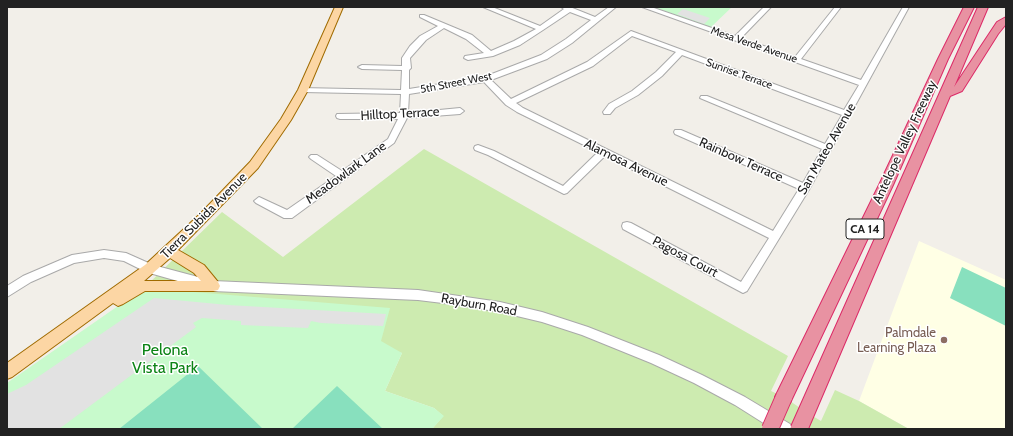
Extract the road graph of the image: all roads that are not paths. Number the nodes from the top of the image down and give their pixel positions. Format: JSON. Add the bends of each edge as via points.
{"nodes":[{"id":1,"x":339,"y":7,"type":"edge"},
{"id":2,"x":486,"y":7,"type":"edge"},
{"id":3,"x":613,"y":7,"type":"edge"},
{"id":4,"x":645,"y":7,"type":"edge"},
{"id":5,"x":768,"y":7,"type":"edge"},
{"id":6,"x":838,"y":7,"type":"edge"},
{"id":7,"x":906,"y":7,"type":"edge"},
{"id":8,"x":959,"y":7,"type":"edge"},
{"id":9,"x":969,"y":7,"type":"edge"},
{"id":10,"x":983,"y":7,"type":"edge"},
{"id":11,"x":566,"y":8,"type":"edge"},
{"id":12,"x":422,"y":16,"type":"dead end"},
{"id":13,"x":596,"y":20,"type":"junction"},
{"id":14,"x":1006,"y":20,"type":"edge"},
{"id":15,"x":444,"y":26,"type":"junction"},
{"id":16,"x":541,"y":30,"type":"junction"},
{"id":17,"x":736,"y":39,"type":"junction"},
{"id":18,"x":680,"y":52,"type":"junction"},
{"id":19,"x":490,"y":54,"type":"junction"},
{"id":20,"x":468,"y":58,"type":"dead end"},
{"id":21,"x":943,"y":59,"type":"junction"},
{"id":22,"x":797,"y":60,"type":"junction"},
{"id":23,"x":362,"y":67,"type":"dead end"},
{"id":24,"x":406,"y":68,"type":"junction"},
{"id":25,"x":486,"y":79,"type":"junction"},
{"id":26,"x":864,"y":84,"type":"junction"},
{"id":27,"x":303,"y":90,"type":"junction"},
{"id":28,"x":405,"y":92,"type":"junction"},
{"id":29,"x":944,"y":94,"type":"junction"},
{"id":30,"x":704,"y":98,"type":"dead end"},
{"id":31,"x":509,"y":103,"type":"junction"},
{"id":32,"x":460,"y":111,"type":"dead end"},
{"id":33,"x":607,"y":112,"type":"dead end"},
{"id":34,"x":847,"y":114,"type":"junction"},
{"id":35,"x":340,"y":116,"type":"dead end"},
{"id":36,"x":404,"y":116,"type":"junction"},
{"id":37,"x":678,"y":132,"type":"dead end"},
{"id":38,"x":478,"y":148,"type":"dead end"},
{"id":39,"x":828,"y":148,"type":"junction"},
{"id":40,"x":604,"y":152,"type":"junction"},
{"id":41,"x":314,"y":157,"type":"dead end"},
{"id":42,"x":343,"y":176,"type":"junction"},
{"id":43,"x":805,"y":188,"type":"junction"},
{"id":44,"x":259,"y":202,"type":"dead end"},
{"id":45,"x":627,"y":226,"type":"dead end"},
{"id":46,"x":775,"y":236,"type":"junction"},
{"id":47,"x":169,"y":251,"type":"junction"},
{"id":48,"x":150,"y":269,"type":"junction"},
{"id":49,"x":213,"y":286,"type":"junction"},
{"id":50,"x":743,"y":288,"type":"joint"},
{"id":51,"x":7,"y":292,"type":"edge"},
{"id":52,"x":78,"y":321,"type":"junction"},
{"id":53,"x":7,"y":372,"type":"edge"},
{"id":54,"x":802,"y":421,"type":"edge"},
{"id":55,"x":770,"y":429,"type":"edge"},
{"id":56,"x":785,"y":429,"type":"edge"}],
"edges":[{"from":1,"to":27,"type":"main road","name":"Tierra Subida Avenue"},
{"from":2,"to":16,"type":"street"},
{"from":3,"to":13,"type":"street","name":"5th Street West"},
{"from":4,"to":17,"type":"street","name":"Mesa Verde Avenue"},
{"from":5,"to":17,"type":"street"},
{"from":6,"to":22,"type":"street"},
{"from":7,"to":26,"type":"street","name":"San Mateo Avenue"},
{"from":8,"to":21,"type":"highway","via":[[941,50]]},
{"from":9,"to":21,"type":"highway","name":"Antelope Valley Freeway","number":"CA 14"},
{"from":10,"to":29,"type":"highway","name":"Antelope Valley Freeway","number":"CA 14"},
{"from":11,"to":13,"type":"street"},
{"from":11,"to":16,"type":"street"},
{"from":12,"to":15,"type":"street"},
{"from":13,"to":25,"type":"street","name":"5th Street West","via":[[544,57]]},
{"from":14,"to":29,"type":"highway","via":[[1000,24],[958,88]]},
{"from":15,"to":19,"type":"street","via":[[469,37]]},
{"from":15,"to":24,"type":"street","name":"Meadowlark Lane","via":[[423,38],[413,48],[406,58]]},
{"from":16,"to":19,"type":"street"},
{"from":17,"to":22,"type":"street","name":"Mesa Verde Avenue"},
{"from":18,"to":31,"type":"street","name":"Sunrise Terrace","via":[[631,33],[590,64]]},
{"from":18,"to":33,"type":"street","via":[[659,74]]},
{"from":18,"to":34,"type":"street","name":"Sunrise Terrace"},
{"from":19,"to":20,"type":"street"},
{"from":21,"to":55,"type":"highway","name":"Antelope Valley Freeway","number":"CA 14","bridge":true},
{"from":22,"to":26,"type":"street","name":"Mesa Verde Avenue"},
{"from":23,"to":24,"type":"street"},
{"from":24,"to":28,"type":"street","name":"Meadowlark Lane"},
{"from":25,"to":28,"type":"street","name":"5th Street West"},
{"from":25,"to":31,"type":"street","name":"Alamosa Avenue"},
{"from":26,"to":34,"type":"street","name":"San Mateo Avenue"},
{"from":27,"to":28,"type":"street","name":"5th Street West"},
{"from":27,"to":47,"type":"main road","name":"Tierra Subida Avenue","via":[[286,120],[254,165]]},
{"from":28,"to":36,"type":"street","name":"Meadowlark Lane"},
{"from":29,"to":54,"type":"highway","name":"Antelope Valley Freeway","number":"CA 14"},
{"from":30,"to":39,"type":"street"},
{"from":31,"to":40,"type":"street","name":"Alamosa Avenue"},
{"from":32,"to":36,"type":"street","name":"Hilltop Terrace"},
{"from":34,"to":39,"type":"street","name":"San Mateo Avenue"},
{"from":35,"to":36,"type":"street","name":"Hilltop Terrace"},
{"from":36,"to":42,"type":"street","name":"Meadowlark Lane","via":[[391,141]]},
{"from":37,"to":43,"type":"street","name":"Rainbow Terrace"},
{"from":38,"to":40,"type":"street","via":[[564,191]]},
{"from":39,"to":43,"type":"street","name":"San Mateo Avenue"},
{"from":40,"to":46,"type":"street","name":"Alamosa Avenue"},
{"from":41,"to":42,"type":"street"},
{"from":42,"to":44,"type":"street","name":"Meadowlark Lane","via":[[288,215]]},
{"from":43,"to":46,"type":"street","name":"San Mateo Avenue"},
{"from":45,"to":50,"type":"street","name":"Pagosa Court"},
{"from":46,"to":50,"type":"street","name":"San Mateo Avenue"},
{"from":47,"to":48,"type":"main road","name":"Tierra Subida Avenue"},
{"from":47,"to":49,"type":"main road","via":[[199,269]]},
{"from":48,"to":49,"type":"street","name":"Rayburn Road"},
{"from":48,"to":51,"type":"street","name":"Rayburn Road","via":[[126,257],[104,254],[72,259],[27,279]]},
{"from":48,"to":52,"type":"main road","name":"Tierra Subida Avenue"},
{"from":49,"to":52,"type":"main road","via":[[143,286]]},
{"from":49,"to":56,"type":"street","name":"Rayburn Road","via":[[418,295],[500,307],[542,317],[591,333],[655,359],[740,401]]},
{"from":52,"to":53,"type":"main road","name":"Tierra Subida Avenue"}]}
